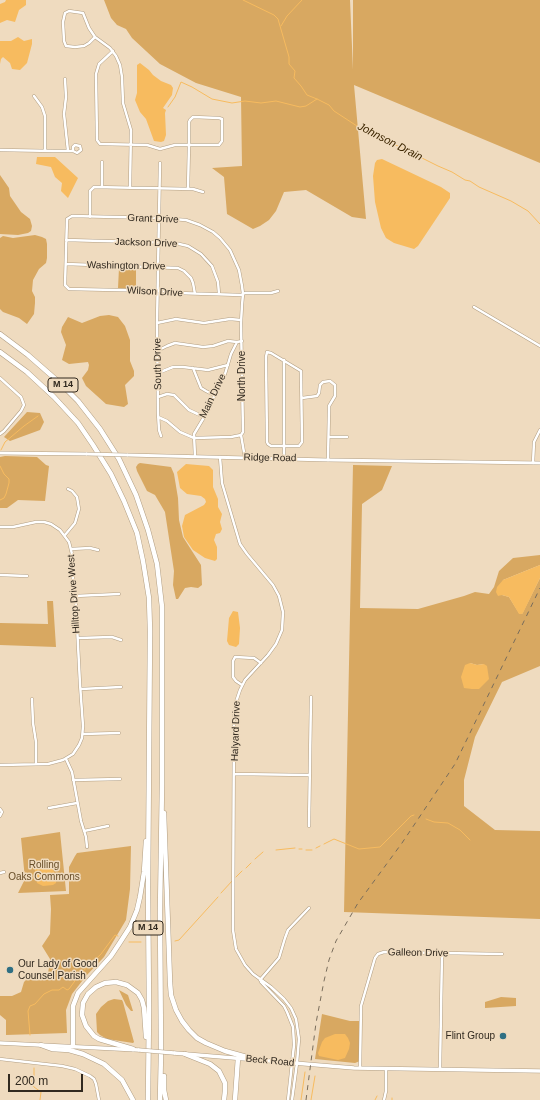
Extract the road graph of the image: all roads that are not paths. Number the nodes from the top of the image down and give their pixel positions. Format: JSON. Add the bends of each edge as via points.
{"nodes":[{"id":1,"x":95,"y":37,"type":"junction"},
{"id":2,"x":113,"y":52,"type":"junction"},
{"id":3,"x":65,"y":79,"type":"dead end"},
{"id":4,"x":34,"y":96,"type":"dead end"},
{"id":5,"x":131,"y":145,"type":"junction"},
{"id":6,"x":189,"y":145,"type":"junction"},
{"id":7,"x":0,"y":150,"type":"edge"},
{"id":8,"x":45,"y":151,"type":"junction"},
{"id":9,"x":68,"y":151,"type":"junction"},
{"id":10,"x":73,"y":151,"type":"dead end"},
{"id":11,"x":102,"y":162,"type":"dead end"},
{"id":12,"x":160,"y":163,"type":"dead end"},
{"id":13,"x":102,"y":187,"type":"junction"},
{"id":14,"x":130,"y":188,"type":"junction"},
{"id":15,"x":159,"y":188,"type":"junction"},
{"id":16,"x":188,"y":189,"type":"junction"},
{"id":17,"x":203,"y":192,"type":"dead end"},
{"id":18,"x":90,"y":217,"type":"junction"},
{"id":19,"x":159,"y":218,"type":"junction"},
{"id":20,"x":66,"y":240,"type":"junction"},
{"id":21,"x":158,"y":242,"type":"junction"},
{"id":22,"x":66,"y":264,"type":"junction"},
{"id":23,"x":158,"y":266,"type":"junction"},
{"id":24,"x":157,"y":291,"type":"junction"},
{"id":25,"x":278,"y":291,"type":"dead end"},
{"id":26,"x":194,"y":294,"type":"junction"},
{"id":27,"x":219,"y":294,"type":"junction"},
{"id":28,"x":242,"y":294,"type":"junction"},
{"id":29,"x":474,"y":307,"type":"dead end"},
{"id":30,"x":241,"y":320,"type":"junction"},
{"id":31,"x":157,"y":323,"type":"junction"},
{"id":32,"x":0,"y":334,"type":"edge"},
{"id":33,"x":242,"y":340,"type":"junction"},
{"id":34,"x":236,"y":342,"type":"junction"},
{"id":35,"x":540,"y":346,"type":"edge"},
{"id":36,"x":157,"y":351,"type":"junction"},
{"id":37,"x":0,"y":352,"type":"edge"},
{"id":38,"x":284,"y":360,"type":"junction"},
{"id":39,"x":228,"y":365,"type":"junction"},
{"id":40,"x":192,"y":368,"type":"junction"},
{"id":41,"x":158,"y":373,"type":"junction"},
{"id":42,"x":0,"y":378,"type":"edge"},
{"id":43,"x":214,"y":394,"type":"junction"},
{"id":44,"x":158,"y":397,"type":"junction"},
{"id":45,"x":302,"y":398,"type":"junction"},
{"id":46,"x":158,"y":417,"type":"junction"},
{"id":47,"x":204,"y":417,"type":"junction"},
{"id":48,"x":540,"y":430,"type":"edge"},
{"id":49,"x":0,"y":434,"type":"edge"},
{"id":50,"x":241,"y":435,"type":"junction"},
{"id":51,"x":161,"y":436,"type":"dead end"},
{"id":52,"x":329,"y":437,"type":"junction"},
{"id":53,"x":347,"y":437,"type":"dead end"},
{"id":54,"x":194,"y":438,"type":"junction"},
{"id":55,"x":284,"y":446,"type":"junction"},
{"id":56,"x":0,"y":453,"type":"edge"},
{"id":57,"x":195,"y":457,"type":"junction"},
{"id":58,"x":220,"y":457,"type":"junction"},
{"id":59,"x":245,"y":458,"type":"junction"},
{"id":60,"x":284,"y":459,"type":"junction"},
{"id":61,"x":328,"y":460,"type":"junction"},
{"id":62,"x":533,"y":463,"type":"junction"},
{"id":63,"x":540,"y":463,"type":"edge"},
{"id":64,"x":68,"y":489,"type":"dead end"},
{"id":65,"x":0,"y":527,"type":"edge"},
{"id":66,"x":65,"y":535,"type":"junction"},
{"id":67,"x":71,"y":549,"type":"junction"},
{"id":68,"x":98,"y":550,"type":"dead end"},
{"id":69,"x":0,"y":575,"type":"edge"},
{"id":70,"x":27,"y":576,"type":"dead end"},
{"id":71,"x":119,"y":594,"type":"dead end"},
{"id":72,"x":75,"y":596,"type":"junction"},
{"id":73,"x":78,"y":638,"type":"junction"},
{"id":74,"x":121,"y":640,"type":"dead end"},
{"id":75,"x":261,"y":663,"type":"junction"},
{"id":76,"x":242,"y":685,"type":"junction"},
{"id":77,"x":121,"y":687,"type":"dead end"},
{"id":78,"x":80,"y":689,"type":"junction"},
{"id":79,"x":310,"y":698,"type":"dead end"},
{"id":80,"x":32,"y":699,"type":"dead end"},
{"id":81,"x":119,"y":733,"type":"dead end"},
{"id":82,"x":83,"y":734,"type":"junction"},
{"id":83,"x":66,"y":759,"type":"junction"},
{"id":84,"x":36,"y":764,"type":"junction"},
{"id":85,"x":0,"y":765,"type":"edge"},
{"id":86,"x":234,"y":774,"type":"junction"},
{"id":87,"x":309,"y":775,"type":"junction"},
{"id":88,"x":120,"y":779,"type":"dead end"},
{"id":89,"x":73,"y":780,"type":"junction"},
{"id":90,"x":162,"y":784,"type":"junction"},
{"id":91,"x":149,"y":798,"type":"junction"},
{"id":92,"x":77,"y":803,"type":"junction"},
{"id":93,"x":49,"y":808,"type":"dead end"},
{"id":94,"x":0,"y":809,"type":"edge"},
{"id":95,"x":0,"y":816,"type":"edge"},
{"id":96,"x":108,"y":826,"type":"dead end"},
{"id":97,"x":309,"y":826,"type":"dead end"},
{"id":98,"x":84,"y":831,"type":"junction"},
{"id":99,"x":87,"y":847,"type":"dead end"},
{"id":100,"x":0,"y":872,"type":"edge"},
{"id":101,"x":4,"y":872,"type":"dead end"},
{"id":102,"x":309,"y":908,"type":"dead end"},
{"id":103,"x":442,"y":953,"type":"junction"},
{"id":104,"x":502,"y":954,"type":"dead end"},
{"id":105,"x":260,"y":980,"type":"junction"},
{"id":106,"x":294,"y":1042,"type":"junction"},
{"id":107,"x":299,"y":1042,"type":"junction"},
{"id":108,"x":0,"y":1043,"type":"edge"},
{"id":109,"x":41,"y":1044,"type":"junction"},
{"id":110,"x":72,"y":1046,"type":"junction"},
{"id":111,"x":133,"y":1049,"type":"junction"},
{"id":112,"x":161,"y":1053,"type":"junction"},
{"id":113,"x":185,"y":1054,"type":"junction"},
{"id":114,"x":148,"y":1058,"type":"junction"},
{"id":115,"x":238,"y":1058,"type":"junction"},
{"id":116,"x":0,"y":1059,"type":"edge"},
{"id":117,"x":254,"y":1059,"type":"junction"},
{"id":118,"x":292,"y":1063,"type":"junction"},
{"id":119,"x":298,"y":1063,"type":"junction"},
{"id":120,"x":360,"y":1068,"type":"junction"},
{"id":121,"x":386,"y":1068,"type":"junction"},
{"id":122,"x":440,"y":1069,"type":"junction"},
{"id":123,"x":540,"y":1071,"type":"edge"},
{"id":124,"x":98,"y":1100,"type":"edge"},
{"id":125,"x":133,"y":1100,"type":"edge"},
{"id":126,"x":148,"y":1100,"type":"edge"},
{"id":127,"x":160,"y":1100,"type":"edge"},
{"id":128,"x":166,"y":1100,"type":"edge"},
{"id":129,"x":224,"y":1100,"type":"edge"},
{"id":130,"x":235,"y":1100,"type":"edge"},
{"id":131,"x":288,"y":1100,"type":"edge"},
{"id":132,"x":292,"y":1100,"type":"edge"},
{"id":133,"x":384,"y":1100,"type":"edge"}],
"edges":[{"from":1,"to":1,"type":"street","via":[[86,23],[85,14],[67,12],[64,17],[66,46],[84,46]]},
{"from":1,"to":2,"type":"street"},
{"from":2,"to":5,"type":"street","via":[[121,70],[123,103],[131,127]]},
{"from":2,"to":5,"type":"street","via":[[98,67],[98,142]]},
{"from":3,"to":9,"type":"street","via":[[64,114]]},
{"from":4,"to":8,"type":"street","via":[[45,116]]},
{"from":5,"to":6,"type":"street","via":[[160,148]]},
{"from":5,"to":14,"type":"street"},
{"from":6,"to":6,"type":"street","via":[[190,119],[222,119],[222,141],[219,146]]},
{"from":6,"to":16,"type":"street"},
{"from":7,"to":8,"type":"street"},
{"from":8,"to":9,"type":"street"},
{"from":9,"to":10,"type":"street"},
{"from":11,"to":13,"type":"street"},
{"from":12,"to":15,"type":"street","name":"South Drive"},
{"from":13,"to":14,"type":"street"},
{"from":13,"to":18,"type":"street","via":[[91,189]]},
{"from":14,"to":15,"type":"street"},
{"from":15,"to":16,"type":"street"},
{"from":15,"to":19,"type":"street","name":"South Drive"},
{"from":16,"to":17,"type":"street"},
{"from":18,"to":19,"type":"street","name":"Grant Drive"},
{"from":18,"to":20,"type":"street","name":"Grant Drive","via":[[68,218]]},
{"from":19,"to":21,"type":"street","name":"South Drive"},
{"from":19,"to":28,"type":"street","name":"Grant Drive","via":[[193,222],[220,238],[237,263]]},
{"from":20,"to":21,"type":"street","name":"Jackson Drive"},
{"from":20,"to":22,"type":"street"},
{"from":21,"to":23,"type":"street","name":"South Drive"},
{"from":21,"to":27,"type":"street","name":"Jackson Drive","via":[[183,244],[201,254],[214,271]]},
{"from":22,"to":23,"type":"street","name":"Washington Drive"},
{"from":22,"to":24,"type":"street","name":"Wilson Drive","via":[[65,285],[70,289]]},
{"from":23,"to":24,"type":"street","name":"South Drive"},
{"from":23,"to":26,"type":"street","name":"Washington Drive","via":[[175,267],[184,271],[192,281]]},
{"from":24,"to":26,"type":"street","name":"Wilson Drive"},
{"from":24,"to":31,"type":"street","name":"South Drive"},
{"from":25,"to":28,"type":"street","name":"Wilson Drive"},
{"from":26,"to":27,"type":"street","name":"Wilson Drive"},
{"from":27,"to":28,"type":"street","name":"Wilson Drive"},
{"from":28,"to":30,"type":"street","name":"North Drive"},
{"from":29,"to":35,"type":"street"},
{"from":30,"to":31,"type":"street","via":[[204,323],[176,319]]},
{"from":30,"to":33,"type":"street","name":"North Drive"},
{"from":31,"to":36,"type":"street","name":"South Drive"},
{"from":32,"to":90,"type":"highway","number":"M 14","via":[[51,374],[86,411],[114,451],[141,506],[157,564],[162,607]]},
{"from":33,"to":34,"type":"street"},
{"from":33,"to":50,"type":"street","name":"North Drive"},
{"from":34,"to":36,"type":"street","via":[[228,341],[203,347],[175,344]]},
{"from":34,"to":39,"type":"street","name":"Main Drive"},
{"from":36,"to":41,"type":"street","name":"South Drive"},
{"from":37,"to":91,"type":"highway","number":"M 14","via":[[37,380],[78,423],[111,474],[136,533],[146,574],[150,606]]},
{"from":38,"to":45,"type":"street","via":[[301,371]]},
{"from":38,"to":55,"type":"street"},
{"from":38,"to":55,"type":"street","via":[[267,352],[267,442],[270,446]]},
{"from":39,"to":40,"type":"street","via":[[208,370]]},
{"from":39,"to":43,"type":"street","name":"Main Drive"},
{"from":40,"to":41,"type":"street","via":[[173,367]]},
{"from":40,"to":43,"type":"street","via":[[201,388]]},
{"from":41,"to":44,"type":"street","name":"South Drive"},
{"from":42,"to":49,"type":"street","via":[[24,402],[21,411]]},
{"from":43,"to":47,"type":"street","name":"Main Drive"},
{"from":44,"to":46,"type":"street","name":"South Drive"},
{"from":44,"to":47,"type":"street","via":[[174,395],[189,410]]},
{"from":45,"to":52,"type":"street","via":[[318,396],[323,382],[330,381],[334,384],[335,396],[329,406]]},
{"from":45,"to":55,"type":"street","via":[[302,442],[300,445]]},
{"from":46,"to":51,"type":"street","name":"South Drive"},
{"from":46,"to":54,"type":"street"},
{"from":47,"to":54,"type":"street","name":"Main Drive"},
{"from":48,"to":62,"type":"street","via":[[534,442]]},
{"from":50,"to":54,"type":"street"},
{"from":50,"to":59,"type":"street","name":"North Drive"},
{"from":52,"to":53,"type":"street"},
{"from":52,"to":61,"type":"street"},
{"from":54,"to":57,"type":"street","name":"Main Drive"},
{"from":55,"to":60,"type":"street"},
{"from":56,"to":57,"type":"street","name":"Ridge Road","bridge":true},
{"from":57,"to":58,"type":"street","name":"Ridge Road"},
{"from":58,"to":59,"type":"street","name":"Ridge Road"},
{"from":58,"to":75,"type":"street","name":"Halyard Drive","via":[[222,483],[240,544],[273,585],[282,606],[283,622],[279,638],[273,650]]},
{"from":59,"to":60,"type":"street","name":"Ridge Road"},
{"from":60,"to":61,"type":"street","name":"Ridge Road"},
{"from":61,"to":62,"type":"street","name":"Ridge Road"},
{"from":62,"to":63,"type":"street","name":"Ridge Road"},
{"from":64,"to":66,"type":"street","via":[[77,497],[79,512],[74,525]]},
{"from":65,"to":66,"type":"street","via":[[40,522],[54,526]]},
{"from":66,"to":67,"type":"street","name":"Hilltop Drive West"},
{"from":67,"to":68,"type":"street"},
{"from":67,"to":72,"type":"street","name":"Hilltop Drive West"},
{"from":69,"to":70,"type":"street"},
{"from":71,"to":72,"type":"street"},
{"from":72,"to":73,"type":"street","name":"Hilltop Drive West"},
{"from":73,"to":74,"type":"street","via":[[112,637]]},
{"from":73,"to":78,"type":"street","name":"Hilltop Drive West"},
{"from":75,"to":76,"type":"street","name":"Halyard Drive"},
{"from":75,"to":76,"type":"street","via":[[254,658],[234,657],[233,677]]},
{"from":76,"to":86,"type":"street","name":"Halyard Drive","via":[[235,709]]},
{"from":77,"to":78,"type":"street"},
{"from":78,"to":82,"type":"street","name":"Hilltop Drive West"},
{"from":79,"to":87,"type":"street"},
{"from":80,"to":84,"type":"street"},
{"from":81,"to":82,"type":"street"},
{"from":82,"to":83,"type":"street","via":[[77,748]]},
{"from":83,"to":84,"type":"street","via":[[55,763]]},
{"from":83,"to":89,"type":"street"},
{"from":84,"to":85,"type":"street"},
{"from":86,"to":87,"type":"street"},
{"from":86,"to":105,"type":"street","name":"Halyard Drive","via":[[234,938],[241,960]]},
{"from":87,"to":97,"type":"street"},
{"from":88,"to":89,"type":"street"},
{"from":89,"to":92,"type":"street"},
{"from":90,"to":112,"type":"highway","number":"M 14"},
{"from":90,"to":117,"type":"highway","via":[[170,982],[176,1010],[189,1030],[198,1038],[225,1051]]},
{"from":91,"to":110,"type":"highway","via":[[144,872],[138,905],[130,926],[111,956],[78,993],[73,1006]]},
{"from":91,"to":114,"type":"highway","number":"M 14"},
{"from":92,"to":93,"type":"street"},
{"from":92,"to":98,"type":"street"},
{"from":94,"to":95,"type":"street"},
{"from":96,"to":98,"type":"street"},
{"from":98,"to":99,"type":"street"},
{"from":100,"to":101,"type":"street"},
{"from":102,"to":105,"type":"street","via":[[288,930],[279,958]]},
{"from":103,"to":104,"type":"street","name":"Galleon Drive"},
{"from":103,"to":120,"type":"street","name":"Galleon Drive","via":[[384,952],[376,956],[362,1006]]},
{"from":103,"to":122,"type":"street"},
{"from":105,"to":106,"type":"street","name":"Halyard Drive","via":[[287,1012],[293,1027]]},
{"from":105,"to":107,"type":"street","name":"Halyard Drive","via":[[280,995],[291,1008],[298,1027]]},
{"from":106,"to":107,"type":"street"},
{"from":106,"to":118,"type":"street","name":"Halyard Drive"},
{"from":107,"to":119,"type":"street","name":"Halyard Drive"},
{"from":108,"to":109,"type":"main road","name":"Beck Road"},
{"from":109,"to":110,"type":"main road","name":"Beck Road"},
{"from":109,"to":125,"type":"highway","via":[[52,1049],[83,1054],[104,1064],[122,1080]]},
{"from":110,"to":111,"type":"main road","name":"Beck Road"},
{"from":111,"to":113,"type":"main road","name":"Beck Road","bridge":true},
{"from":111,"to":114,"type":"highway","via":[[99,1039],[86,1026],[82,1015],[83,1003],[88,994],[99,985],[122,982],[138,993],[144,1008]]},
{"from":112,"to":127,"type":"highway","number":"M 14"},
{"from":112,"to":128,"type":"highway"},
{"from":113,"to":115,"type":"main road","name":"Beck Road"},
{"from":113,"to":129,"type":"highway","via":[[210,1064],[219,1072],[225,1084]]},
{"from":114,"to":126,"type":"highway","number":"M 14"},
{"from":115,"to":117,"type":"main road","name":"Beck Road"},
{"from":115,"to":130,"type":"highway"},
{"from":116,"to":124,"type":"street","via":[[75,1069],[94,1079]]},
{"from":117,"to":118,"type":"main road","name":"Beck Road"},
{"from":118,"to":119,"type":"main road","name":"Beck Road"},
{"from":118,"to":131,"type":"street","name":"Halyard Drive"},
{"from":119,"to":120,"type":"main road","name":"Beck Road"},
{"from":119,"to":132,"type":"street","name":"Halyard Drive"},
{"from":120,"to":121,"type":"main road","name":"Beck Road"},
{"from":121,"to":122,"type":"main road","name":"Beck Road"},
{"from":121,"to":133,"type":"street"},
{"from":122,"to":123,"type":"main road","name":"Beck Road"}]}
